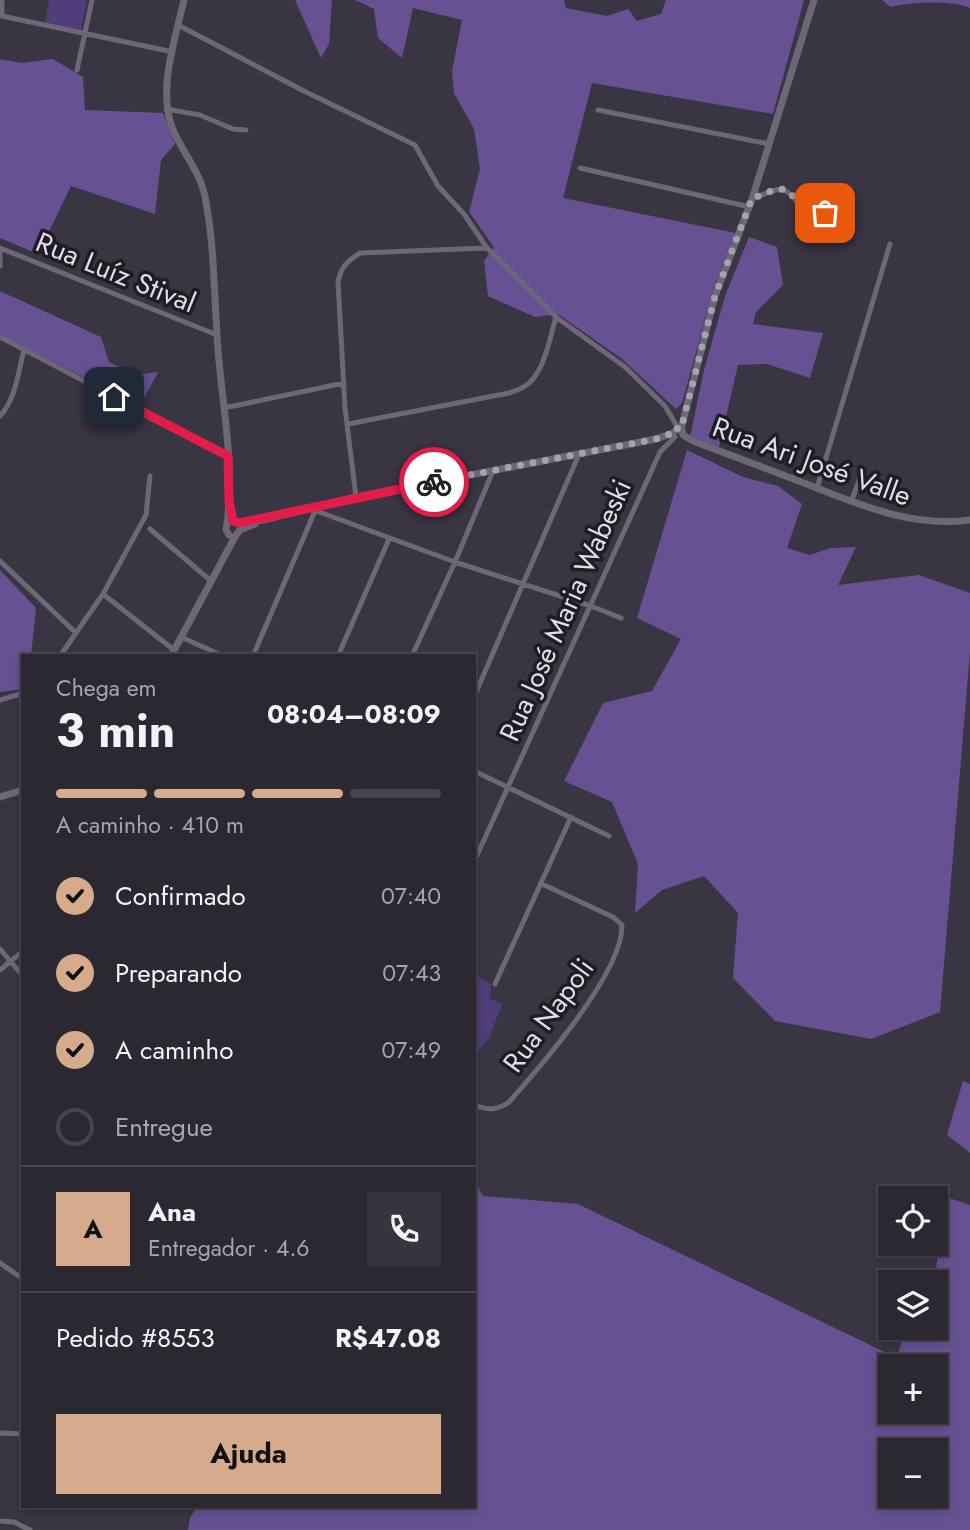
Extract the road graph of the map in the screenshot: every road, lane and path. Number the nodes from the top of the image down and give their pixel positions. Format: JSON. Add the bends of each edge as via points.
{"nodes":[{"id":1,"x":2,"y":0,"type":"edge"},
{"id":2,"x":92,"y":0,"type":"edge"},
{"id":3,"x":184,"y":0,"type":"edge"},
{"id":4,"x":814,"y":0,"type":"edge"},
{"id":5,"x":2,"y":16,"type":"edge"},
{"id":6,"x":178,"y":25,"type":"junction"},
{"id":7,"x":85,"y":33,"type":"junction"},
{"id":8,"x":173,"y":52,"type":"junction"},
{"id":9,"x":77,"y":70,"type":"dead end"},
{"id":10,"x":166,"y":109,"type":"junction"},
{"id":11,"x":598,"y":110,"type":"dead end"},
{"id":12,"x":246,"y":130,"type":"dead end"},
{"id":13,"x":769,"y":145,"type":"junction"},
{"id":14,"x":580,"y":168,"type":"dead end"},
{"id":15,"x":834,"y":190,"type":"dead end"},
{"id":16,"x":751,"y":203,"type":"junction"},
{"id":17,"x":890,"y":244,"type":"dead end"},
{"id":18,"x":0,"y":248,"type":"edge"},
{"id":19,"x":487,"y":248,"type":"junction"},
{"id":20,"x":0,"y":267,"type":"edge"},
{"id":21,"x":556,"y":317,"type":"junction"},
{"id":22,"x":217,"y":335,"type":"junction"},
{"id":23,"x":0,"y":337,"type":"edge"},
{"id":24,"x":24,"y":350,"type":"junction"},
{"id":25,"x":344,"y":383,"type":"junction"},
{"id":26,"x":224,"y":408,"type":"junction"},
{"id":27,"x":0,"y":416,"type":"edge"},
{"id":28,"x":348,"y":424,"type":"junction"},
{"id":29,"x":678,"y":430,"type":"junction"},
{"id":30,"x":656,"y":439,"type":"junction"},
{"id":31,"x":580,"y":452,"type":"junction"},
{"id":32,"x":660,"y":452,"type":"junction"},
{"id":33,"x":228,"y":456,"type":"junction"},
{"id":34,"x":863,"y":470,"type":"dead end"},
{"id":35,"x":492,"y":471,"type":"junction"},
{"id":36,"x":150,"y":476,"type":"dead end"},
{"id":37,"x":817,"y":488,"type":"junction"},
{"id":38,"x":356,"y":497,"type":"junction"},
{"id":39,"x":851,"y":502,"type":"junction"},
{"id":40,"x":312,"y":510,"type":"junction"},
{"id":41,"x":970,"y":520,"type":"edge"},
{"id":42,"x":234,"y":528,"type":"junction"},
{"id":43,"x":150,"y":529,"type":"dead end"},
{"id":44,"x":389,"y":539,"type":"junction"},
{"id":45,"x":0,"y":561,"type":"edge"},
{"id":46,"x":456,"y":562,"type":"junction"},
{"id":47,"x":210,"y":580,"type":"junction"},
{"id":48,"x":525,"y":584,"type":"junction"},
{"id":49,"x":103,"y":594,"type":"junction"},
{"id":50,"x":591,"y":606,"type":"junction"},
{"id":51,"x":621,"y":618,"type":"dead end"},
{"id":52,"x":76,"y":633,"type":"junction"},
{"id":53,"x":181,"y":637,"type":"junction"},
{"id":54,"x":172,"y":653,"type":"edge"},
{"id":55,"x":61,"y":654,"type":"edge"},
{"id":56,"x":219,"y":654,"type":"edge"},
{"id":57,"x":254,"y":654,"type":"edge"},
{"id":58,"x":339,"y":654,"type":"edge"},
{"id":59,"x":413,"y":654,"type":"edge"},
{"id":60,"x":476,"y":693,"type":"edge"},
{"id":61,"x":21,"y":694,"type":"edge"},
{"id":62,"x":0,"y":700,"type":"edge"},
{"id":63,"x":476,"y":772,"type":"edge"},
{"id":64,"x":508,"y":787,"type":"junction"},
{"id":65,"x":21,"y":791,"type":"edge"},
{"id":66,"x":0,"y":797,"type":"edge"},
{"id":67,"x":571,"y":817,"type":"junction"},
{"id":68,"x":609,"y":836,"type":"dead end"},
{"id":69,"x":476,"y":858,"type":"edge"},
{"id":70,"x":542,"y":884,"type":"junction"},
{"id":71,"x":0,"y":949,"type":"edge"},
{"id":72,"x":21,"y":953,"type":"edge"},
{"id":73,"x":10,"y":962,"type":"junction"},
{"id":74,"x":0,"y":970,"type":"edge"},
{"id":75,"x":21,"y":974,"type":"edge"},
{"id":76,"x":495,"y":984,"type":"dead end"},
{"id":77,"x":476,"y":1106,"type":"edge"},
{"id":78,"x":0,"y":1263,"type":"edge"},
{"id":79,"x":21,"y":1278,"type":"edge"},
{"id":80,"x":0,"y":1433,"type":"edge"},
{"id":81,"x":21,"y":1434,"type":"edge"},
{"id":82,"x":0,"y":1521,"type":"edge"},
{"id":83,"x":30,"y":1530,"type":"edge"}],
"edges":[{"from":1,"to":5,"type":"street"},
{"from":2,"to":7,"type":"street"},
{"from":3,"to":6,"type":"street"},
{"from":4,"to":13,"type":"street"},
{"from":5,"to":7,"type":"street"},
{"from":6,"to":8,"type":"street"},
{"from":6,"to":19,"type":"street","via":[[415,145],[438,186]]},
{"from":7,"to":8,"type":"street"},
{"from":7,"to":9,"type":"street"},
{"from":8,"to":10,"type":"street"},
{"from":10,"to":12,"type":"street"},
{"from":10,"to":22,"type":"street","via":[[201,179],[206,201]]},
{"from":11,"to":13,"type":"street"},
{"from":13,"to":16,"type":"street"},
{"from":14,"to":16,"type":"street"},
{"from":15,"to":16,"type":"street","via":[[830,206],[816,216],[808,214],[786,190]]},
{"from":16,"to":29,"type":"street","via":[[715,296]]},
{"from":17,"to":37,"type":"street"},
{"from":18,"to":20,"type":"street"},
{"from":18,"to":22,"type":"street","name":"Rua Luíz Stival"},
{"from":19,"to":21,"type":"street"},
{"from":19,"to":25,"type":"street","via":[[360,253],[350,259],[341,268],[338,282]]},
{"from":21,"to":28,"type":"street","via":[[540,365],[521,388]]},
{"from":21,"to":29,"type":"street","via":[[625,367],[665,406]]},
{"from":22,"to":26,"type":"street"},
{"from":23,"to":24,"type":"street"},
{"from":24,"to":27,"type":"street","via":[[12,397]]},
{"from":24,"to":33,"type":"street"},
{"from":25,"to":26,"type":"street"},
{"from":25,"to":28,"type":"street"},
{"from":26,"to":33,"type":"street"},
{"from":28,"to":38,"type":"street"},
{"from":29,"to":30,"type":"street","name":"Rua Ari José Valle"},
{"from":29,"to":32,"type":"street","name":"Rua José Maria Wabeski"},
{"from":29,"to":37,"type":"street","name":"Rua Ari José Valle"},
{"from":30,"to":31,"type":"street","name":"Rua Ari José Valle"},
{"from":30,"to":32,"type":"street","name":"Rua José Maria Wabeski"},
{"from":31,"to":35,"type":"street","name":"Rua Ari José Valle"},
{"from":31,"to":48,"type":"street"},
{"from":32,"to":50,"type":"street","name":"Rua José Maria Wabeski"},
{"from":33,"to":42,"type":"street"},
{"from":34,"to":39,"type":"street"},
{"from":35,"to":38,"type":"street","name":"Rua Ari José Valle"},
{"from":35,"to":46,"type":"street"},
{"from":36,"to":49,"type":"street","via":[[146,515]]},
{"from":37,"to":39,"type":"street","name":"Rua Ari José Valle"},
{"from":38,"to":40,"type":"street","name":"Rua Ari José Valle"},
{"from":39,"to":41,"type":"street","name":"Rua Ari José Valle","via":[[932,523]]},
{"from":40,"to":42,"type":"street","name":"Rua Ari José Valle"},
{"from":40,"to":44,"type":"street"},
{"from":40,"to":57,"type":"street"},
{"from":42,"to":47,"type":"street"},
{"from":43,"to":47,"type":"street"},
{"from":44,"to":46,"type":"street"},
{"from":44,"to":58,"type":"street"},
{"from":45,"to":52,"type":"street"},
{"from":46,"to":48,"type":"street"},
{"from":46,"to":59,"type":"street"},
{"from":47,"to":53,"type":"street"},
{"from":48,"to":50,"type":"street"},
{"from":48,"to":60,"type":"street"},
{"from":49,"to":52,"type":"street"},
{"from":49,"to":54,"type":"street"},
{"from":50,"to":51,"type":"street"},
{"from":50,"to":64,"type":"street","name":"Rua José Maria Wabeski"},
{"from":52,"to":55,"type":"street"},
{"from":53,"to":54,"type":"street"},
{"from":53,"to":56,"type":"street"},
{"from":61,"to":62,"type":"street"},
{"from":63,"to":64,"type":"street"},
{"from":64,"to":67,"type":"street"},
{"from":64,"to":69,"type":"street","name":"Rua José Maria Wabeski"},
{"from":65,"to":66,"type":"street"},
{"from":67,"to":68,"type":"street"},
{"from":67,"to":70,"type":"street"},
{"from":70,"to":76,"type":"street"},
{"from":70,"to":77,"type":"street","name":"Rua Napoli","via":[[613,917],[622,925],[619,948],[555,1050],[501,1108]]},
{"from":71,"to":73,"type":"street"},
{"from":72,"to":73,"type":"street"},
{"from":73,"to":74,"type":"street"},
{"from":73,"to":75,"type":"street"},
{"from":78,"to":79,"type":"street"},
{"from":80,"to":81,"type":"street"},
{"from":82,"to":83,"type":"street"}]}
